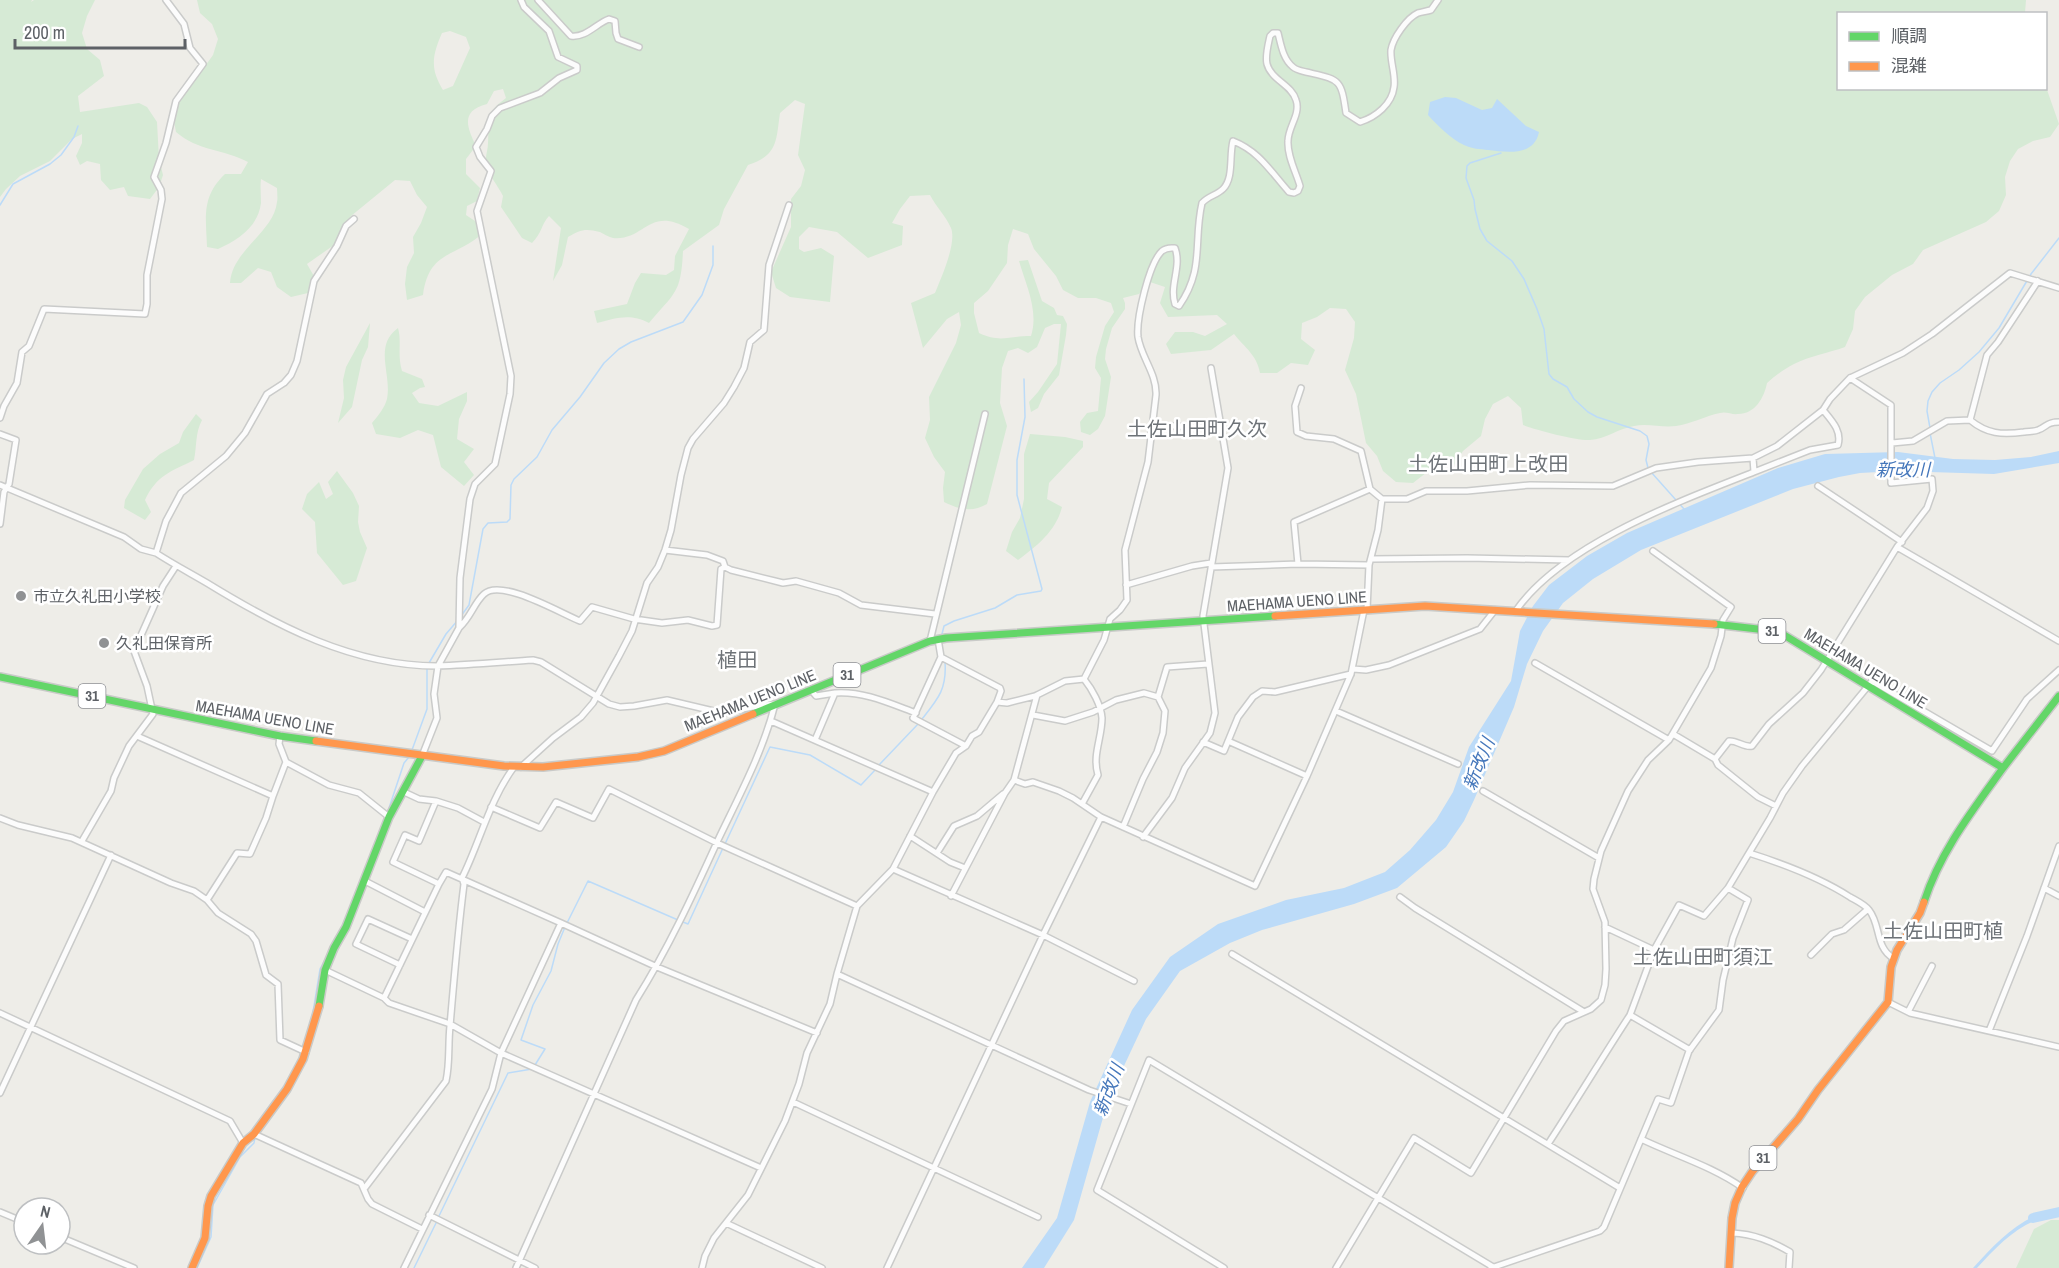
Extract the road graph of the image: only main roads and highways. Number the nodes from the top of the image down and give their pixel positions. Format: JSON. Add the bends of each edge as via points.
{"nodes":[{"id":1,"x":0,"y":677,"type":"edge"},
{"id":2,"x":2059,"y":696,"type":"edge"},
{"id":3,"x":422,"y":756,"type":"junction"},
{"id":4,"x":2003,"y":768,"type":"junction"},
{"id":5,"x":192,"y":1268,"type":"edge"},
{"id":6,"x":1729,"y":1268,"type":"edge"}],
"edges":[{"from":1,"to":3,"type":"main road","name":"MAEHAMA UENO LINE","number":"31","via":[[280,736]]},
{"from":2,"to":4,"type":"main road"},
{"from":3,"to":4,"type":"main road","name":"MAEHAMA UENO LINE","number":"31","via":[[517,767],[638,757],[664,751],[934,640],[1425,606],[1722,625],[1784,634]]},
{"from":3,"to":5,"type":"main road","via":[[389,817],[325,970],[306,1052],[287,1089],[243,1143],[211,1196],[205,1238]]},
{"from":4,"to":6,"type":"main road","number":"31","via":[[1949,845],[1920,913],[1893,958],[1888,1002],[1790,1130],[1754,1169],[1743,1188],[1732,1215]]}]}
